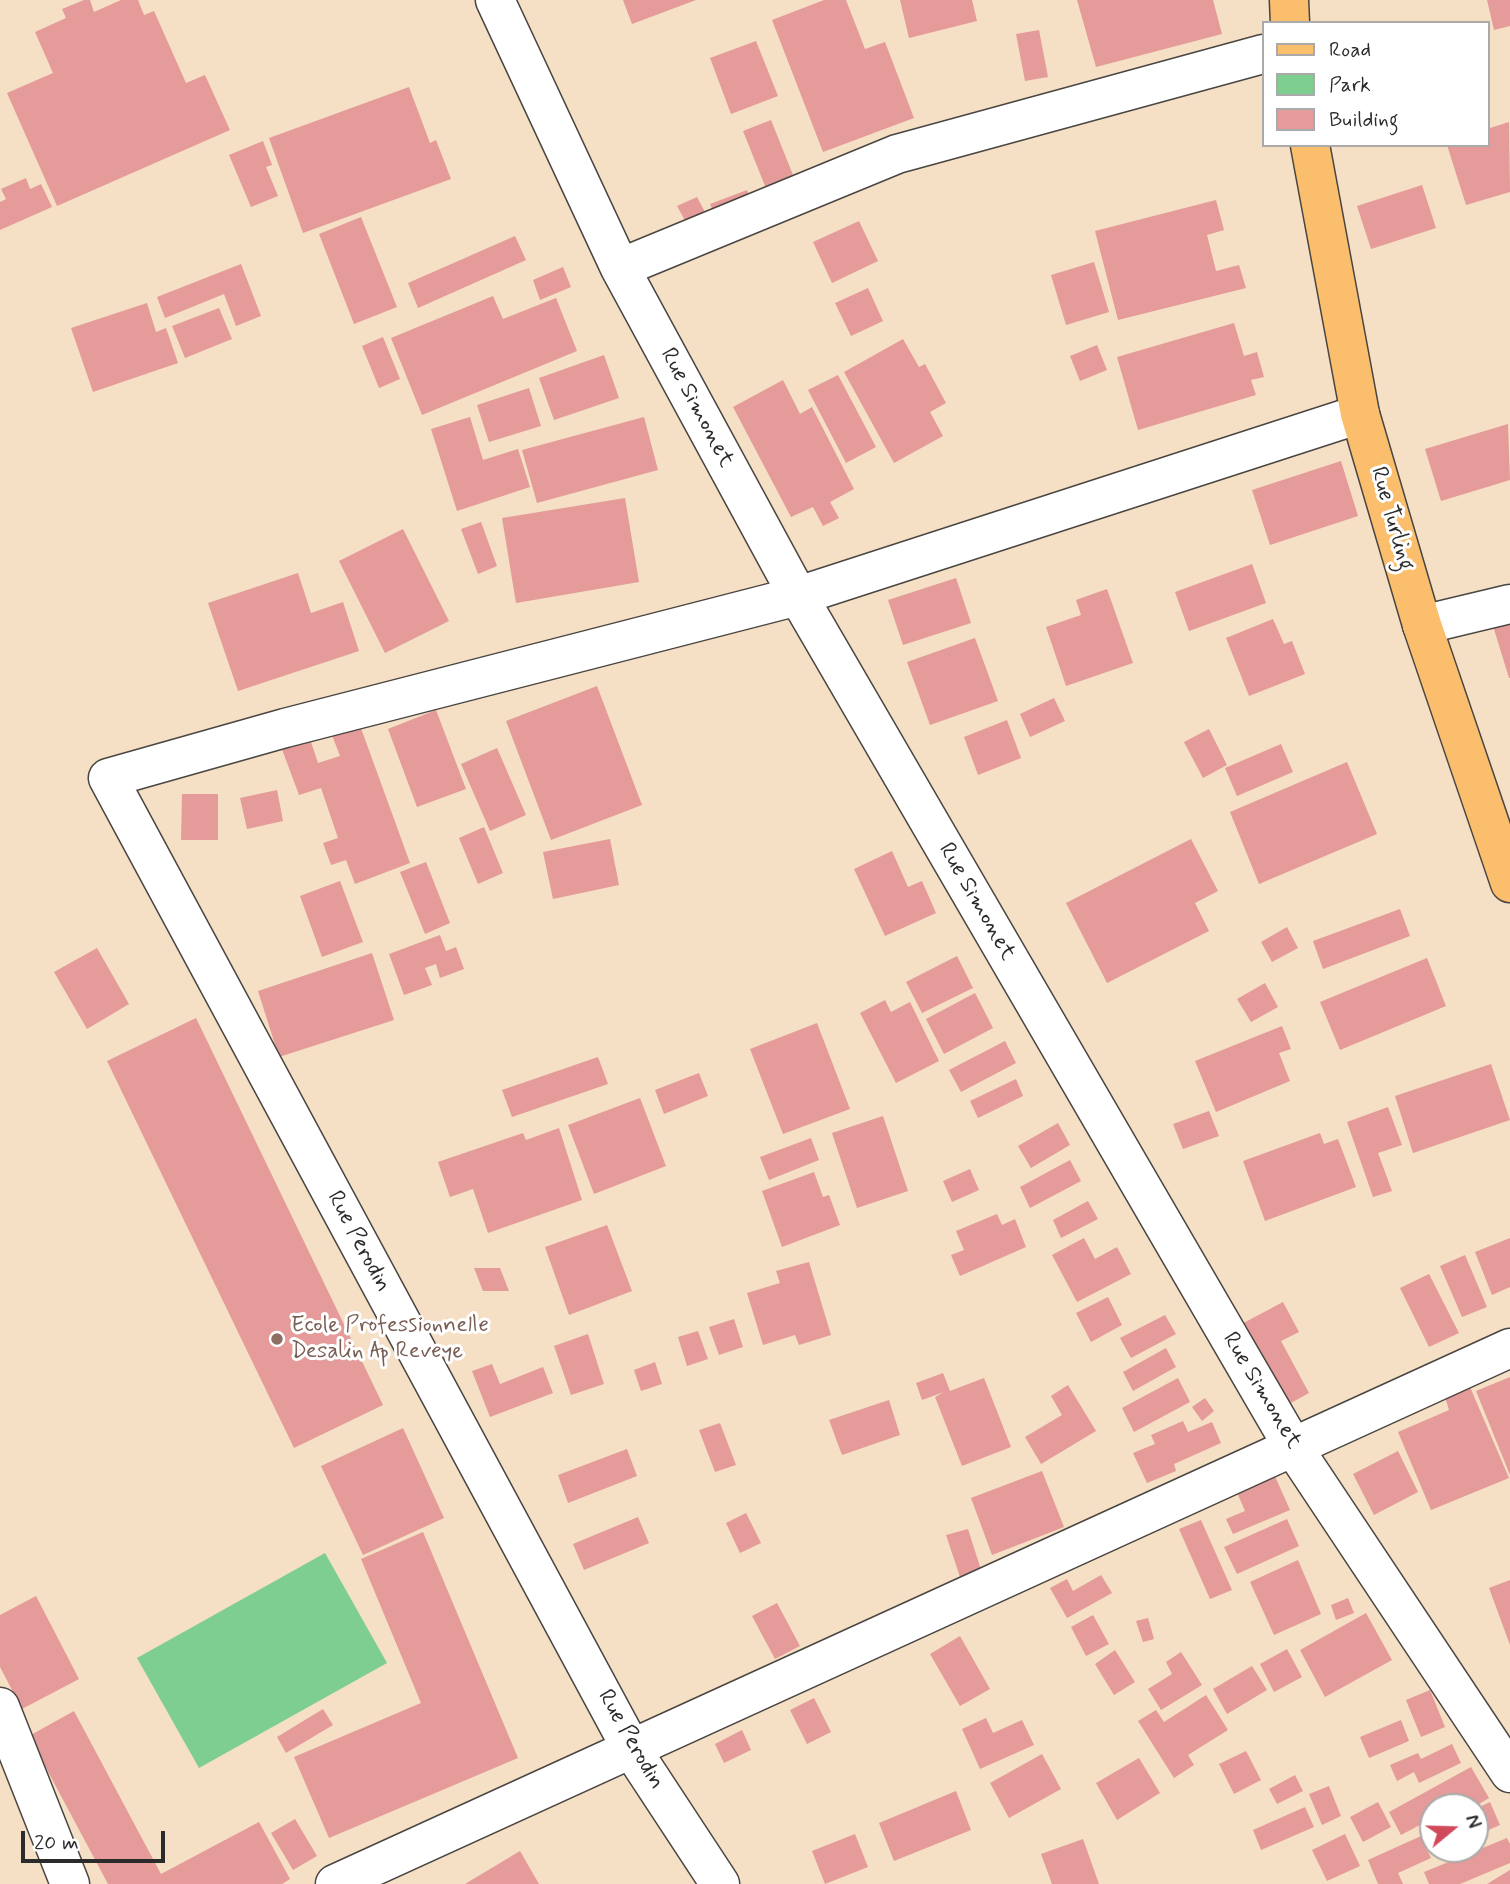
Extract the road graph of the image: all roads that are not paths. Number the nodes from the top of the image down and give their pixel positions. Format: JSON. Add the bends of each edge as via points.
{"nodes":[{"id":1,"x":495,"y":0,"type":"edge"},
{"id":2,"x":1289,"y":0,"type":"edge"},
{"id":3,"x":1290,"y":21,"type":"edge"},
{"id":4,"x":1262,"y":54,"type":"edge"},
{"id":5,"x":1310,"y":147,"type":"edge"},
{"id":6,"x":620,"y":268,"type":"junction"},
{"id":7,"x":1360,"y":414,"type":"junction"},
{"id":8,"x":797,"y":596,"type":"junction"},
{"id":9,"x":1510,"y":604,"type":"edge"},
{"id":10,"x":1422,"y":625,"type":"junction"},
{"id":11,"x":1510,"y":883,"type":"edge"},
{"id":12,"x":1510,"y":1348,"type":"edge"},
{"id":13,"x":1293,"y":1447,"type":"junction"},
{"id":14,"x":0,"y":1707,"type":"edge"},
{"id":15,"x":632,"y":1750,"type":"junction"},
{"id":16,"x":1510,"y":1773,"type":"edge"},
{"id":17,"x":70,"y":1884,"type":"edge"},
{"id":18,"x":335,"y":1884,"type":"edge"},
{"id":19,"x":720,"y":1884,"type":"edge"}],
"edges":[{"from":1,"to":6,"type":"street","name":"Rue Simonet"},
{"from":2,"to":3,"type":"main road"},
{"from":4,"to":6,"type":"street","via":[[897,154]]},
{"from":5,"to":7,"type":"main road","name":"Rue Turling"},
{"from":6,"to":8,"type":"street","name":"Rue Simonet"},
{"from":7,"to":8,"type":"street"},
{"from":7,"to":10,"type":"main road","name":"Rue Turling"},
{"from":8,"to":13,"type":"street","name":"Rue Simonet"},
{"from":8,"to":15,"type":"street","name":"Rue Perodin","via":[[108,778]]},
{"from":9,"to":10,"type":"street"},
{"from":10,"to":11,"type":"main road","name":"Rue Turling"},
{"from":12,"to":13,"type":"street"},
{"from":13,"to":15,"type":"street"},
{"from":13,"to":16,"type":"street","name":"Rue Simonet"},
{"from":14,"to":17,"type":"street"},
{"from":15,"to":18,"type":"street"},
{"from":15,"to":19,"type":"street","name":"Rue Perodin"}]}
